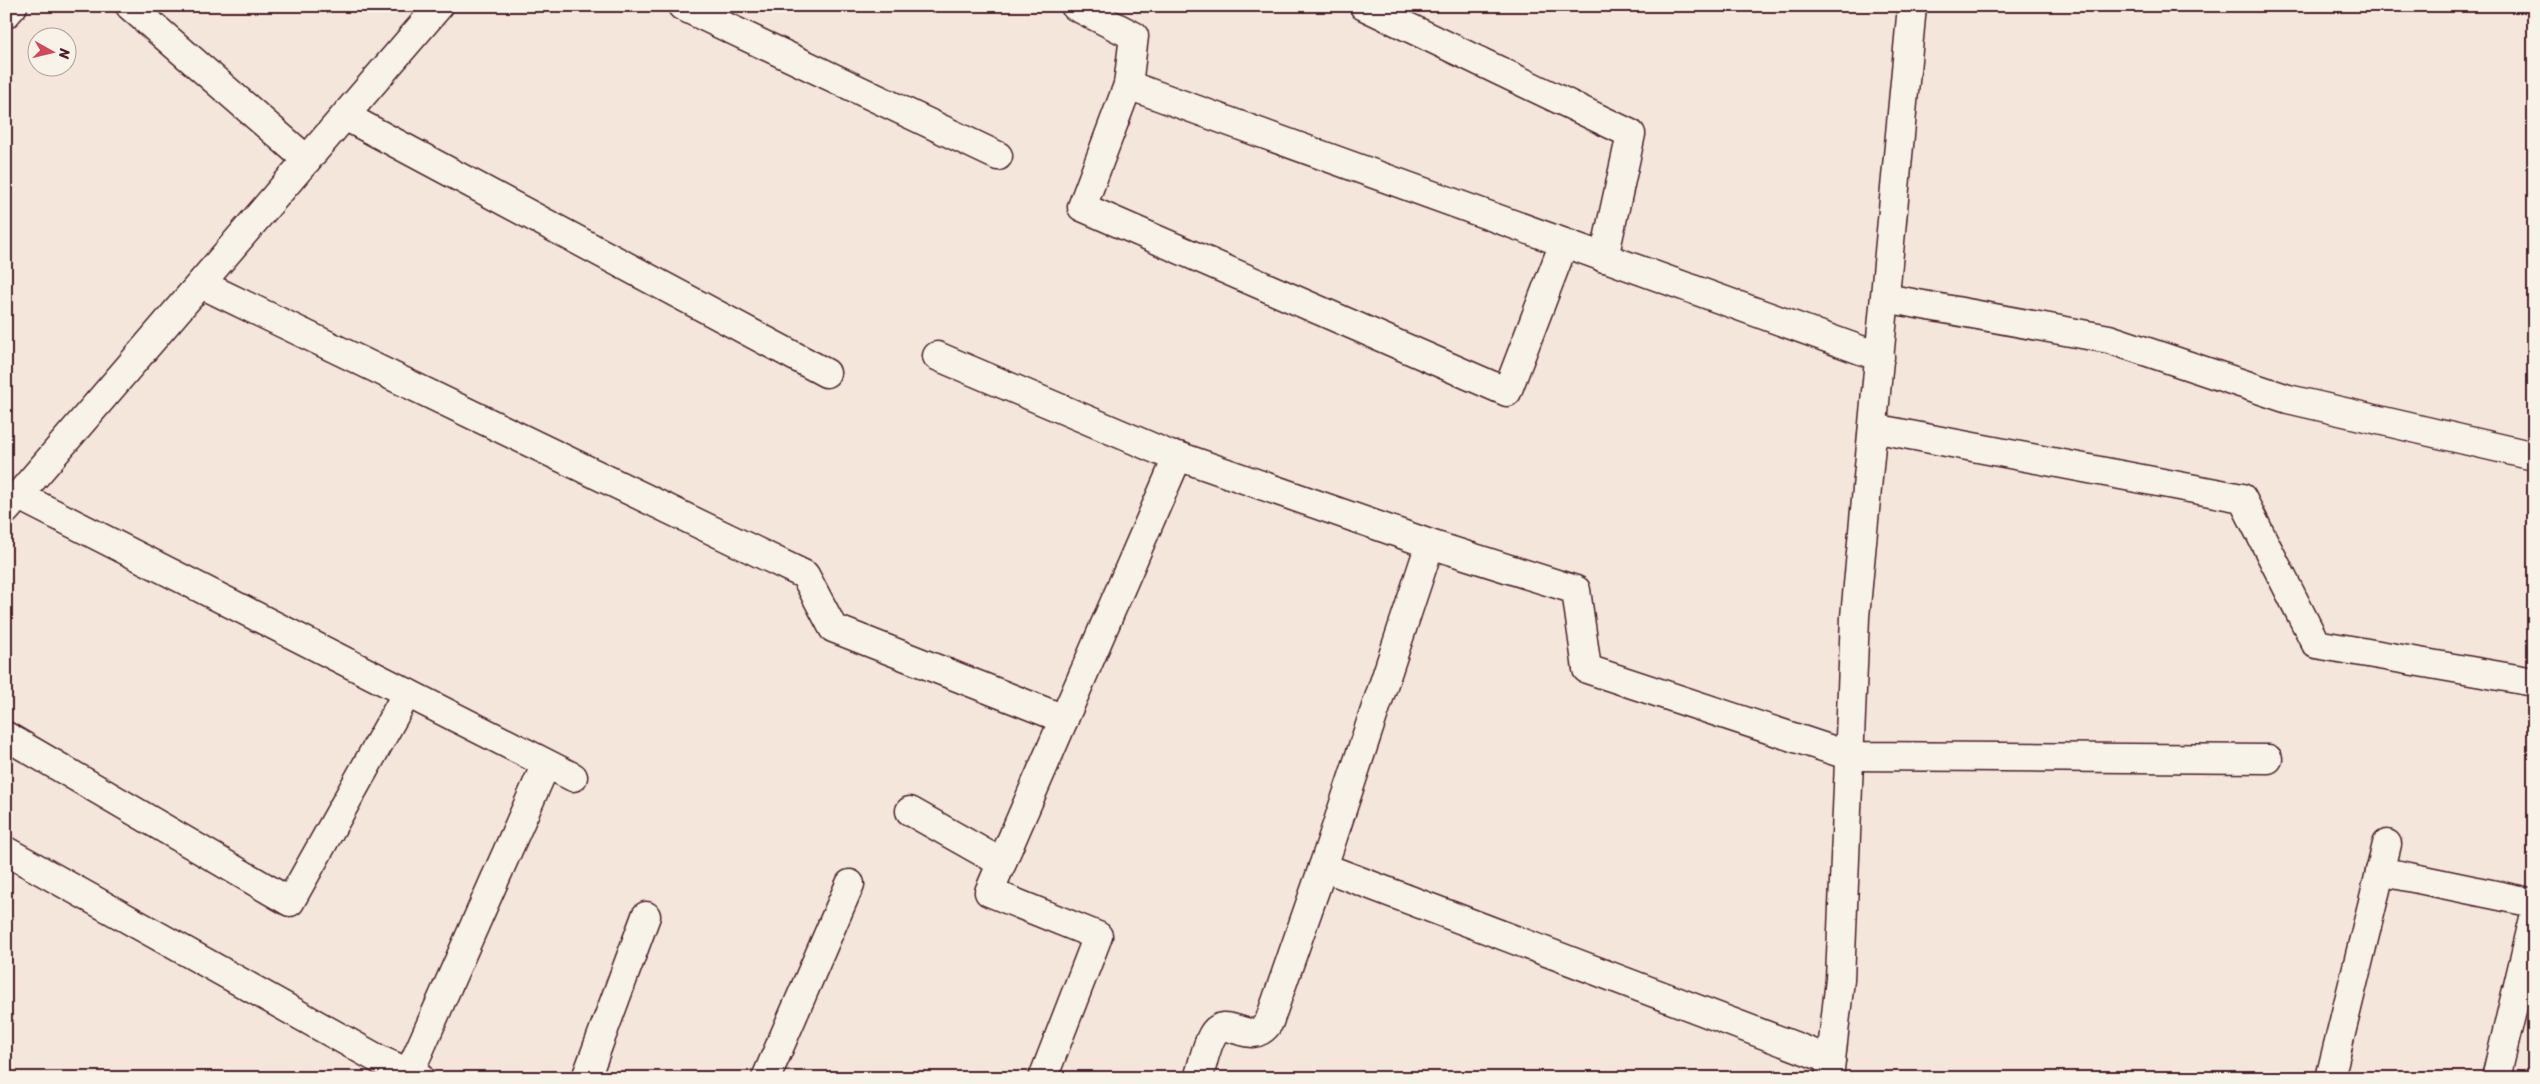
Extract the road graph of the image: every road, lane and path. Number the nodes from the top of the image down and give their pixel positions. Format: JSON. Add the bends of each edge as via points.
{"nodes":[{"id":1,"x":13,"y":6,"type":"edge"},
{"id":2,"x":130,"y":6,"type":"edge"},
{"id":3,"x":439,"y":6,"type":"edge"},
{"id":4,"x":682,"y":6,"type":"edge"},
{"id":5,"x":1075,"y":6,"type":"edge"},
{"id":6,"x":1364,"y":6,"type":"edge"},
{"id":7,"x":1912,"y":6,"type":"edge"},
{"id":8,"x":6,"y":14,"type":"edge"},
{"id":9,"x":1128,"y":85,"type":"junction"},
{"id":10,"x":345,"y":116,"type":"junction"},
{"id":11,"x":998,"y":156,"type":"dead end"},
{"id":12,"x":307,"y":160,"type":"junction"},
{"id":13,"x":1564,"y":243,"type":"junction"},
{"id":14,"x":1604,"y":258,"type":"junction"},
{"id":15,"x":201,"y":284,"type":"junction"},
{"id":16,"x":1885,"y":298,"type":"junction"},
{"id":17,"x":937,"y":356,"type":"dead end"},
{"id":18,"x":1880,"y":357,"type":"junction"},
{"id":19,"x":826,"y":373,"type":"dead end"},
{"id":20,"x":1873,"y":428,"type":"junction"},
{"id":21,"x":2534,"y":456,"type":"edge"},
{"id":22,"x":1177,"y":458,"type":"junction"},
{"id":23,"x":12,"y":503,"type":"edge"},
{"id":24,"x":1430,"y":544,"type":"junction"},
{"id":25,"x":2534,"y":682,"type":"edge"},
{"id":26,"x":407,"y":693,"type":"junction"},
{"id":27,"x":1064,"y":719,"type":"junction"},
{"id":28,"x":6,"y":736,"type":"edge"},
{"id":29,"x":1850,"y":756,"type":"junction"},
{"id":30,"x":2268,"y":759,"type":"dead end"},
{"id":31,"x":546,"y":764,"type":"junction"},
{"id":32,"x":573,"y":777,"type":"dead end"},
{"id":33,"x":910,"y":811,"type":"dead end"},
{"id":34,"x":2387,"y":844,"type":"dead end"},
{"id":35,"x":8,"y":858,"type":"edge"},
{"id":36,"x":1002,"y":863,"type":"junction"},
{"id":37,"x":1323,"y":867,"type":"junction"},
{"id":38,"x":2380,"y":871,"type":"junction"},
{"id":39,"x":850,"y":884,"type":"dead end"},
{"id":40,"x":2534,"y":903,"type":"edge"},
{"id":41,"x":646,"y":916,"type":"dead end"},
{"id":42,"x":2534,"y":918,"type":"edge"},
{"id":43,"x":1830,"y":1069,"type":"edge"},
{"id":44,"x":412,"y":1076,"type":"edge"},
{"id":45,"x":586,"y":1078,"type":"edge"},
{"id":46,"x":766,"y":1078,"type":"edge"},
{"id":47,"x":1043,"y":1078,"type":"edge"},
{"id":48,"x":1198,"y":1078,"type":"edge"},
{"id":49,"x":2330,"y":1078,"type":"edge"},
{"id":50,"x":2496,"y":1078,"type":"edge"}],
"edges":[{"from":1,"to":8,"type":"street"},
{"from":2,"to":12,"type":"street"},
{"from":3,"to":10,"type":"street"},
{"from":4,"to":11,"type":"street"},
{"from":5,"to":9,"type":"street","via":[[1134,36]]},
{"from":6,"to":14,"type":"street","via":[[1631,134]]},
{"from":7,"to":16,"type":"street"},
{"from":9,"to":13,"type":"street"},
{"from":9,"to":13,"type":"street","via":[[1082,207],[1507,392]]},
{"from":10,"to":12,"type":"street"},
{"from":10,"to":19,"type":"street"},
{"from":12,"to":15,"type":"street"},
{"from":13,"to":14,"type":"street"},
{"from":14,"to":18,"type":"street"},
{"from":15,"to":23,"type":"street"},
{"from":15,"to":27,"type":"street","via":[[805,575],[833,628]]},
{"from":16,"to":18,"type":"street"},
{"from":16,"to":21,"type":"street","via":[[2109,339],[2288,399]]},
{"from":17,"to":22,"type":"street"},
{"from":18,"to":20,"type":"street"},
{"from":20,"to":25,"type":"street","via":[[2242,498],[2316,644]]},
{"from":20,"to":29,"type":"street","via":[[1855,617]]},
{"from":22,"to":24,"type":"street"},
{"from":22,"to":27,"type":"street"},
{"from":23,"to":26,"type":"street"},
{"from":24,"to":29,"type":"street","via":[[1576,590],[1587,670]]},
{"from":24,"to":37,"type":"street"},
{"from":26,"to":28,"type":"street","via":[[290,902]]},
{"from":26,"to":31,"type":"street"},
{"from":27,"to":36,"type":"street"},
{"from":29,"to":30,"type":"street"},
{"from":29,"to":43,"type":"street","via":[[1840,979]]},
{"from":31,"to":32,"type":"street"},
{"from":31,"to":44,"type":"street"},
{"from":33,"to":36,"type":"street"},
{"from":34,"to":38,"type":"street"},
{"from":35,"to":44,"type":"street"},
{"from":36,"to":47,"type":"street","via":[[989,892],[1098,936]]},
{"from":37,"to":43,"type":"street"},
{"from":37,"to":48,"type":"street","via":[[1269,1022],[1263,1031],[1254,1034],[1219,1028],[1212,1036]]},
{"from":38,"to":40,"type":"street"},
{"from":38,"to":49,"type":"street"},
{"from":39,"to":46,"type":"street"},
{"from":41,"to":45,"type":"street"},
{"from":42,"to":50,"type":"street"}]}
